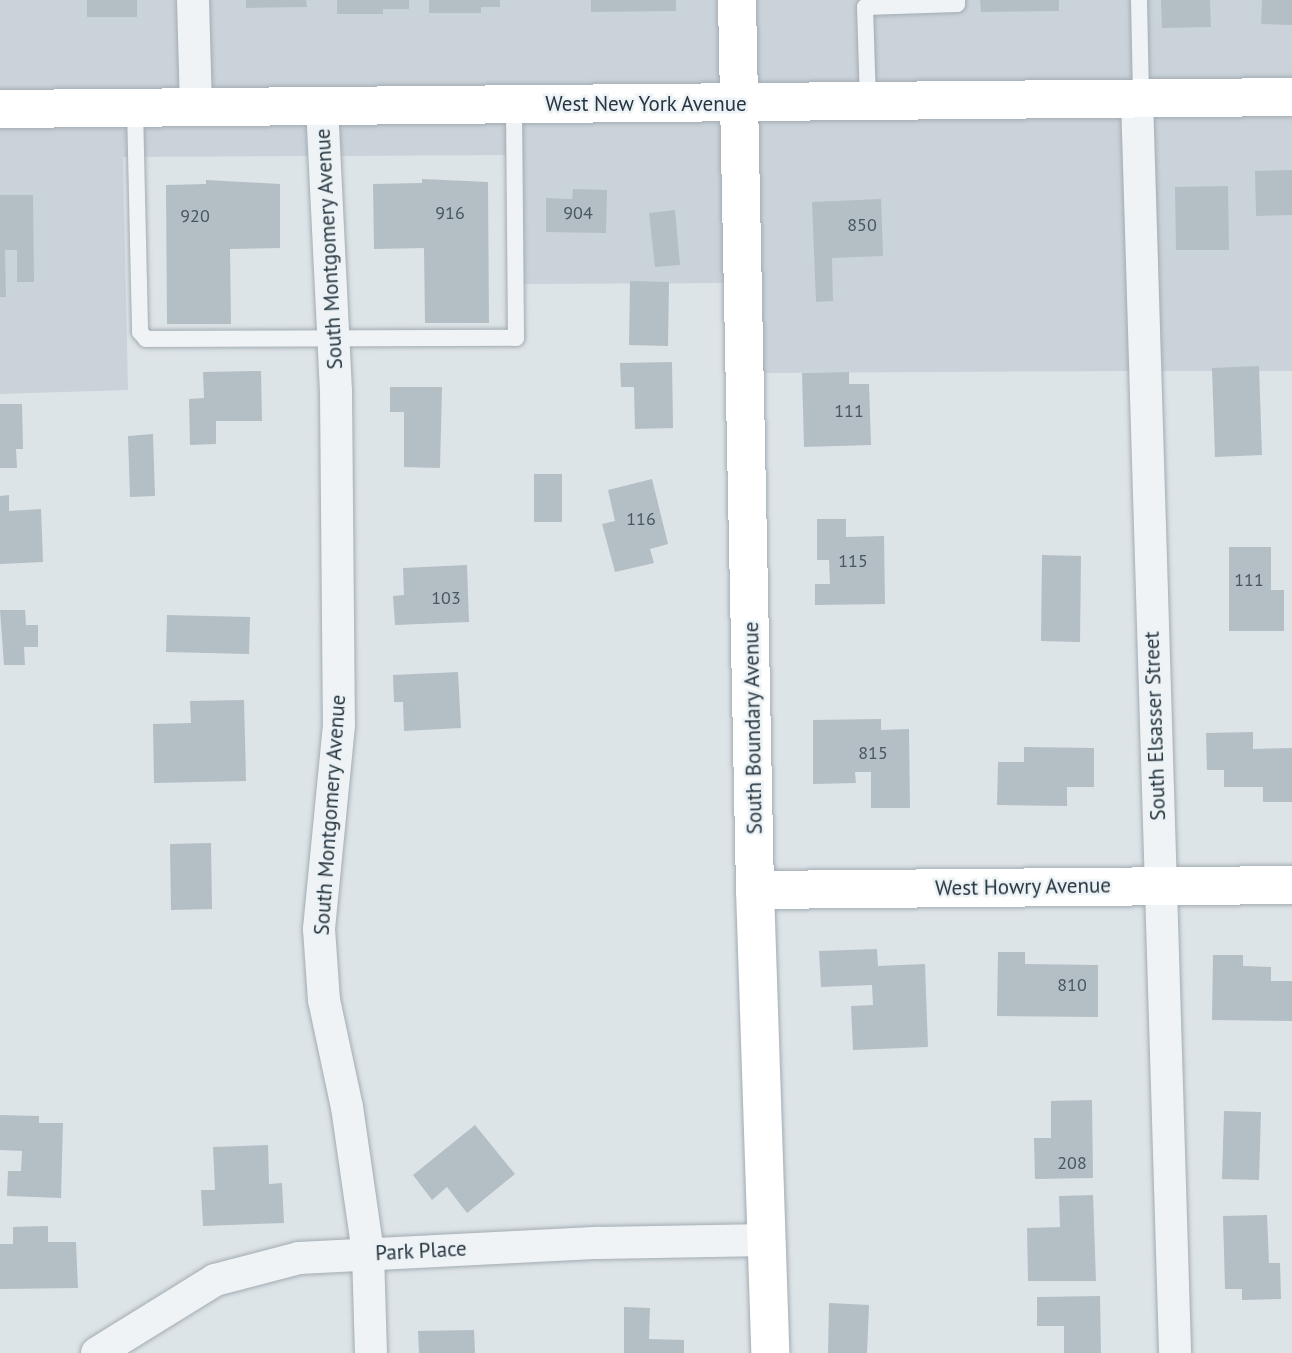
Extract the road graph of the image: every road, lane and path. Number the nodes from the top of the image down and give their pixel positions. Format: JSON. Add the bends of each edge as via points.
{"nodes":[{"id":1,"x":193,"y":0,"type":"edge"},
{"id":2,"x":737,"y":0,"type":"edge"},
{"id":3,"x":957,"y":0,"type":"edge"},
{"id":4,"x":1139,"y":0,"type":"edge"},
{"id":5,"x":865,"y":3,"type":"edge"},
{"id":6,"x":1292,"y":97,"type":"edge"},
{"id":7,"x":1139,"y":99,"type":"junction"},
{"id":8,"x":868,"y":102,"type":"junction"},
{"id":9,"x":740,"y":103,"type":"junction"},
{"id":10,"x":514,"y":105,"type":"junction"},
{"id":11,"x":322,"y":106,"type":"junction"},
{"id":12,"x":196,"y":107,"type":"junction"},
{"id":13,"x":135,"y":108,"type":"junction"},
{"id":14,"x":0,"y":109,"type":"edge"},
{"id":15,"x":334,"y":338,"type":"junction"},
{"id":16,"x":1292,"y":885,"type":"edge"},
{"id":17,"x":1159,"y":886,"type":"junction"},
{"id":18,"x":755,"y":890,"type":"junction"},
{"id":19,"x":768,"y":1240,"type":"junction"},
{"id":20,"x":368,"y":1253,"type":"junction"},
{"id":21,"x":97,"y":1353,"type":"edge"},
{"id":22,"x":370,"y":1353,"type":"edge"},
{"id":23,"x":770,"y":1353,"type":"edge"},
{"id":24,"x":1175,"y":1353,"type":"edge"}],
"edges":[{"from":1,"to":12,"type":"street"},
{"from":2,"to":9,"type":"street","name":"South Boundary Avenue"},
{"from":3,"to":5,"type":"lane","via":[[957,4]]},
{"from":4,"to":7,"type":"lane"},
{"from":5,"to":8,"type":"lane"},
{"from":6,"to":7,"type":"street","name":"West New York Avenue"},
{"from":7,"to":8,"type":"street","name":"West New York Avenue"},
{"from":7,"to":17,"type":"street","name":"South Elsasser Street"},
{"from":8,"to":9,"type":"street","name":"West New York Avenue"},
{"from":9,"to":10,"type":"street","name":"West New York Avenue"},
{"from":9,"to":18,"type":"street","name":"South Boundary Avenue"},
{"from":10,"to":11,"type":"street","name":"West New York Avenue"},
{"from":10,"to":15,"type":"lane","via":[[516,338]]},
{"from":11,"to":12,"type":"street","name":"West New York Avenue"},
{"from":11,"to":15,"type":"street","name":"South Montgomery Avenue"},
{"from":12,"to":13,"type":"street","name":"West New York Avenue"},
{"from":13,"to":14,"type":"street","name":"West New York Avenue"},
{"from":13,"to":15,"type":"lane","via":[[140,332],[146,340]]},
{"from":15,"to":20,"type":"street","name":"South Montgomery Avenue","via":[[339,725],[319,929],[324,1000],[347,1107]]},
{"from":16,"to":17,"type":"street","name":"West Howry Avenue"},
{"from":17,"to":18,"type":"street","name":"West Howry Avenue"},
{"from":17,"to":24,"type":"street","name":"South Elsasser Street"},
{"from":18,"to":19,"type":"street","name":"South Boundary Avenue"},
{"from":19,"to":20,"type":"street","name":"Park Place"},
{"from":19,"to":23,"type":"street","name":"South Boundary Avenue"},
{"from":20,"to":21,"type":"street","name":"Park Place","via":[[299,1258],[215,1280]]},
{"from":20,"to":22,"type":"street","name":"South Montgomery Avenue"}]}
